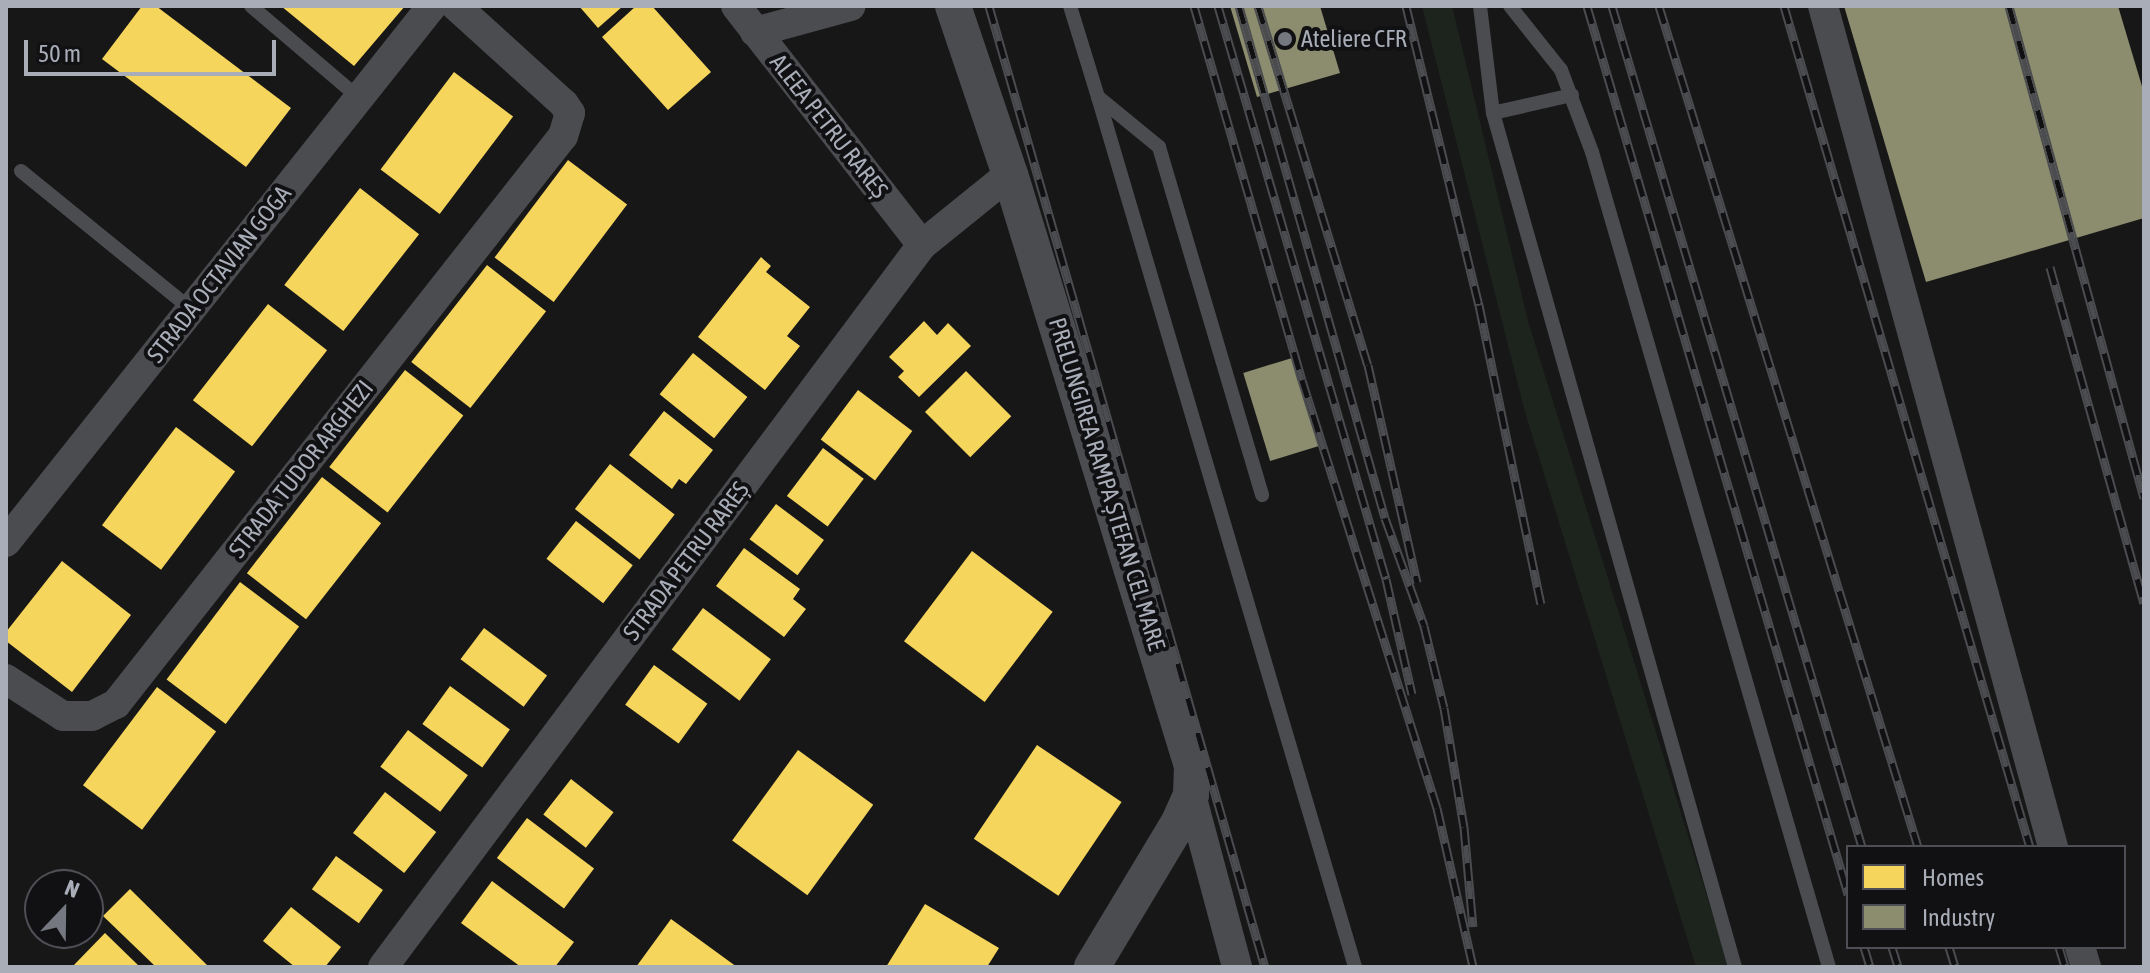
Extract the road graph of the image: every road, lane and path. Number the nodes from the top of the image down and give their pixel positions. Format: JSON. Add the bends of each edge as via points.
{"nodes":[{"id":1,"x":251,"y":6,"type":"edge"},
{"id":2,"x":432,"y":6,"type":"edge"},
{"id":3,"x":456,"y":6,"type":"edge"},
{"id":4,"x":736,"y":6,"type":"edge"},
{"id":5,"x":851,"y":6,"type":"edge"},
{"id":6,"x":953,"y":6,"type":"edge"},
{"id":7,"x":1070,"y":6,"type":"edge"},
{"id":8,"x":1480,"y":6,"type":"edge"},
{"id":9,"x":1510,"y":6,"type":"edge"},
{"id":10,"x":1823,"y":6,"type":"edge"},
{"id":11,"x":755,"y":32,"type":"junction"},
{"id":12,"x":1572,"y":95,"type":"junction"},
{"id":13,"x":1098,"y":97,"type":"junction"},
{"id":14,"x":359,"y":98,"type":"junction"},
{"id":15,"x":1493,"y":113,"type":"junction"},
{"id":16,"x":21,"y":171,"type":"dead end"},
{"id":17,"x":1010,"y":174,"type":"junction"},
{"id":18,"x":922,"y":245,"type":"junction"},
{"id":19,"x":191,"y":309,"type":"junction"},
{"id":20,"x":1262,"y":495,"type":"dead end"},
{"id":21,"x":6,"y":542,"type":"edge"},
{"id":22,"x":6,"y":679,"type":"edge"},
{"id":23,"x":1191,"y":795,"type":"junction"},
{"id":24,"x":2052,"y":845,"type":"edge"},
{"id":25,"x":383,"y":967,"type":"edge"},
{"id":26,"x":1092,"y":967,"type":"edge"},
{"id":27,"x":1237,"y":967,"type":"edge"},
{"id":28,"x":1355,"y":967,"type":"edge"},
{"id":29,"x":1735,"y":967,"type":"edge"},
{"id":30,"x":1829,"y":967,"type":"edge"}],
"edges":[{"from":1,"to":14,"type":"lane"},
{"from":2,"to":14,"type":"street","name":"STRADA OCTAVIAN GOGA"},
{"from":3,"to":22,"type":"street","name":"STRADA TUDOR ARGHEZI","via":[[564,104],[570,113],[563,136],[116,704],[92,716],[63,716]]},
{"from":4,"to":11,"type":"street","name":"ALEEA PETRU RAREȘ"},
{"from":5,"to":11,"type":"street"},
{"from":6,"to":17,"type":"street","name":"PRELUNGIREA RAMPA ȘTEFAN CEL MARE"},
{"from":7,"to":13,"type":"lane"},
{"from":8,"to":15,"type":"lane"},
{"from":9,"to":12,"type":"lane","via":[[1540,39]]},
{"from":10,"to":24,"type":"street"},
{"from":11,"to":18,"type":"street","name":"ALEEA PETRU RAREȘ"},
{"from":12,"to":15,"type":"lane"},
{"from":12,"to":30,"type":"lane"},
{"from":13,"to":20,"type":"lane","via":[[1159,147]]},
{"from":13,"to":28,"type":"lane"},
{"from":14,"to":19,"type":"street","name":"STRADA OCTAVIAN GOGA"},
{"from":15,"to":29,"type":"lane"},
{"from":16,"to":19,"type":"lane"},
{"from":17,"to":18,"type":"street","name":"STRADA PETRU RAREȘ"},
{"from":17,"to":23,"type":"street","name":"PRELUNGIREA RAMPA ȘTEFAN CEL MARE","via":[[1176,706],[1192,766]]},
{"from":18,"to":25,"type":"street","name":"STRADA PETRU RAREȘ"},
{"from":19,"to":21,"type":"street","name":"STRADA OCTAVIAN GOGA"},
{"from":23,"to":26,"type":"street","via":[[1163,853]]},
{"from":23,"to":27,"type":"street","name":"PRELUNGIREA RAMPA ȘTEFAN CEL MARE"}]}
